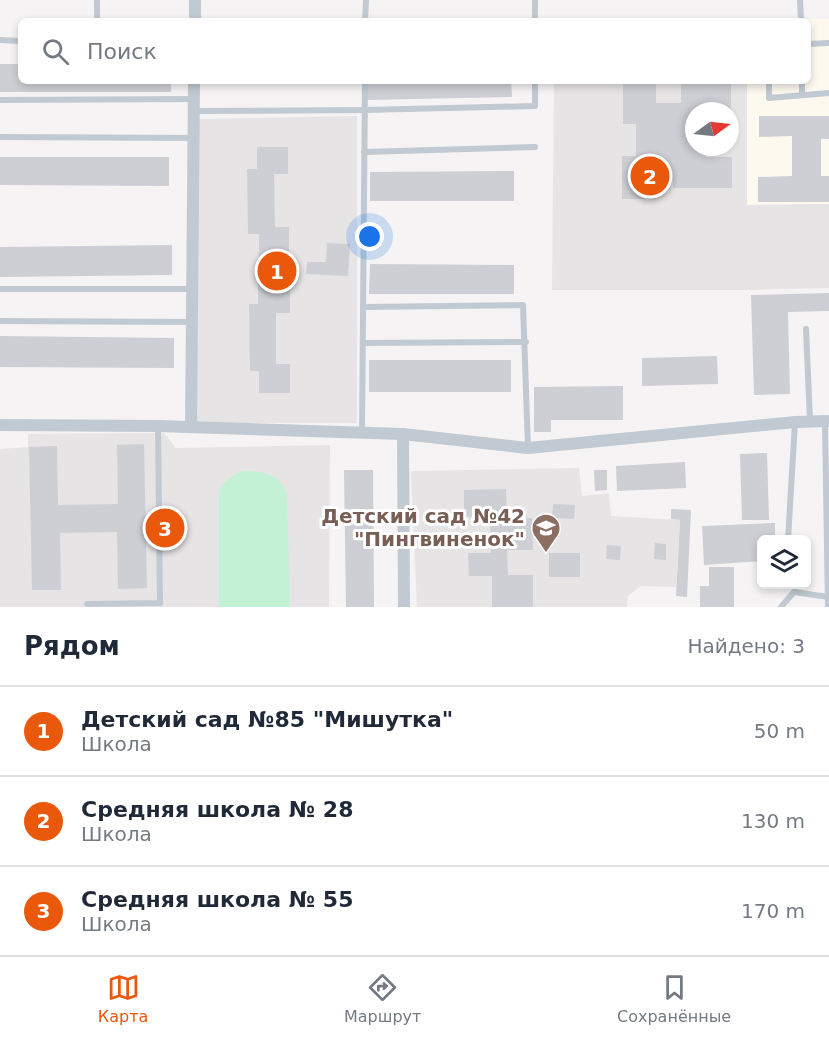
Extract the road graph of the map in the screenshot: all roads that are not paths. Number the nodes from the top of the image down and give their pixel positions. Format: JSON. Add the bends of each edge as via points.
{"nodes":[{"id":1,"x":97,"y":0,"type":"edge"},
{"id":2,"x":195,"y":0,"type":"edge"},
{"id":3,"x":366,"y":0,"type":"edge"},
{"id":4,"x":535,"y":0,"type":"edge"},
{"id":5,"x":801,"y":0,"type":"edge"},
{"id":6,"x":97,"y":18,"type":"edge"},
{"id":7,"x":195,"y":18,"type":"edge"},
{"id":8,"x":365,"y":18,"type":"edge"},
{"id":9,"x":535,"y":18,"type":"edge"},
{"id":10,"x":801,"y":18,"type":"edge"},
{"id":11,"x":0,"y":40,"type":"edge"},
{"id":12,"x":18,"y":40,"type":"edge"},
{"id":13,"x":829,"y":43,"type":"edge"},
{"id":14,"x":811,"y":44,"type":"edge"},
{"id":15,"x":194,"y":84,"type":"edge"},
{"id":16,"x":365,"y":84,"type":"edge"},
{"id":17,"x":535,"y":84,"type":"edge"},
{"id":18,"x":769,"y":84,"type":"edge"},
{"id":19,"x":802,"y":84,"type":"edge"},
{"id":20,"x":829,"y":93,"type":"edge"},
{"id":21,"x":802,"y":95,"type":"junction"},
{"id":22,"x":0,"y":100,"type":"edge"},
{"id":23,"x":194,"y":105,"type":"junction"},
{"id":24,"x":365,"y":110,"type":"junction"},
{"id":25,"x":0,"y":137,"type":"edge"},
{"id":26,"x":194,"y":138,"type":"junction"},
{"id":27,"x":535,"y":147,"type":"dead end"},
{"id":28,"x":364,"y":152,"type":"junction"},
{"id":29,"x":0,"y":289,"type":"edge"},
{"id":30,"x":192,"y":289,"type":"junction"},
{"id":31,"x":363,"y":307,"type":"junction"},
{"id":32,"x":0,"y":321,"type":"edge"},
{"id":33,"x":192,"y":322,"type":"junction"},
{"id":34,"x":806,"y":329,"type":"dead end"},
{"id":35,"x":526,"y":342,"type":"junction"},
{"id":36,"x":363,"y":343,"type":"junction"},
{"id":37,"x":827,"y":421,"type":"edge"},
{"id":38,"x":810,"y":422,"type":"junction"},
{"id":39,"x":795,"y":423,"type":"junction"},
{"id":40,"x":0,"y":425,"type":"edge"},
{"id":41,"x":158,"y":426,"type":"junction"},
{"id":42,"x":191,"y":427,"type":"junction"},
{"id":43,"x":362,"y":432,"type":"junction"},
{"id":44,"x":403,"y":434,"type":"junction"},
{"id":45,"x":528,"y":448,"type":"junction"},
{"id":46,"x":788,"y":535,"type":"edge"},
{"id":47,"x":793,"y":589,"type":"edge"},
{"id":48,"x":794,"y":592,"type":"junction"},
{"id":49,"x":829,"y":597,"type":"edge"},
{"id":50,"x":87,"y":604,"type":"dead end"},
{"id":51,"x":404,"y":607,"type":"edge"},
{"id":52,"x":781,"y":607,"type":"edge"},
{"id":53,"x":828,"y":607,"type":"edge"}],
"edges":[{"from":1,"to":6,"type":"lane"},
{"from":2,"to":7,"type":"street"},
{"from":3,"to":8,"type":"lane"},
{"from":4,"to":9,"type":"lane"},
{"from":5,"to":10,"type":"lane"},
{"from":11,"to":12,"type":"lane"},
{"from":13,"to":14,"type":"lane"},
{"from":15,"to":23,"type":"street"},
{"from":16,"to":24,"type":"lane"},
{"from":17,"to":24,"type":"lane","via":[[535,106]]},
{"from":18,"to":21,"type":"lane","via":[[769,98]]},
{"from":19,"to":21,"type":"lane"},
{"from":20,"to":21,"type":"lane"},
{"from":22,"to":23,"type":"lane"},
{"from":23,"to":24,"type":"lane"},
{"from":23,"to":26,"type":"street"},
{"from":24,"to":28,"type":"lane"},
{"from":25,"to":26,"type":"lane"},
{"from":26,"to":30,"type":"street"},
{"from":27,"to":28,"type":"lane"},
{"from":28,"to":31,"type":"lane"},
{"from":29,"to":30,"type":"lane"},
{"from":30,"to":33,"type":"street"},
{"from":31,"to":35,"type":"lane","via":[[524,305]]},
{"from":31,"to":36,"type":"lane"},
{"from":32,"to":33,"type":"lane"},
{"from":33,"to":42,"type":"street"},
{"from":34,"to":38,"type":"lane"},
{"from":35,"to":36,"type":"lane"},
{"from":35,"to":45,"type":"lane"},
{"from":36,"to":43,"type":"lane"},
{"from":37,"to":38,"type":"street"},
{"from":37,"to":49,"type":"lane"},
{"from":38,"to":39,"type":"street"},
{"from":39,"to":45,"type":"street"},
{"from":39,"to":46,"type":"lane"},
{"from":40,"to":41,"type":"street"},
{"from":41,"to":42,"type":"street"},
{"from":41,"to":50,"type":"lane","via":[[160,603]]},
{"from":42,"to":43,"type":"street"},
{"from":43,"to":44,"type":"street"},
{"from":44,"to":45,"type":"street"},
{"from":44,"to":51,"type":"street"},
{"from":47,"to":48,"type":"lane"},
{"from":48,"to":49,"type":"lane"},
{"from":48,"to":52,"type":"lane"},
{"from":49,"to":53,"type":"lane"}]}
